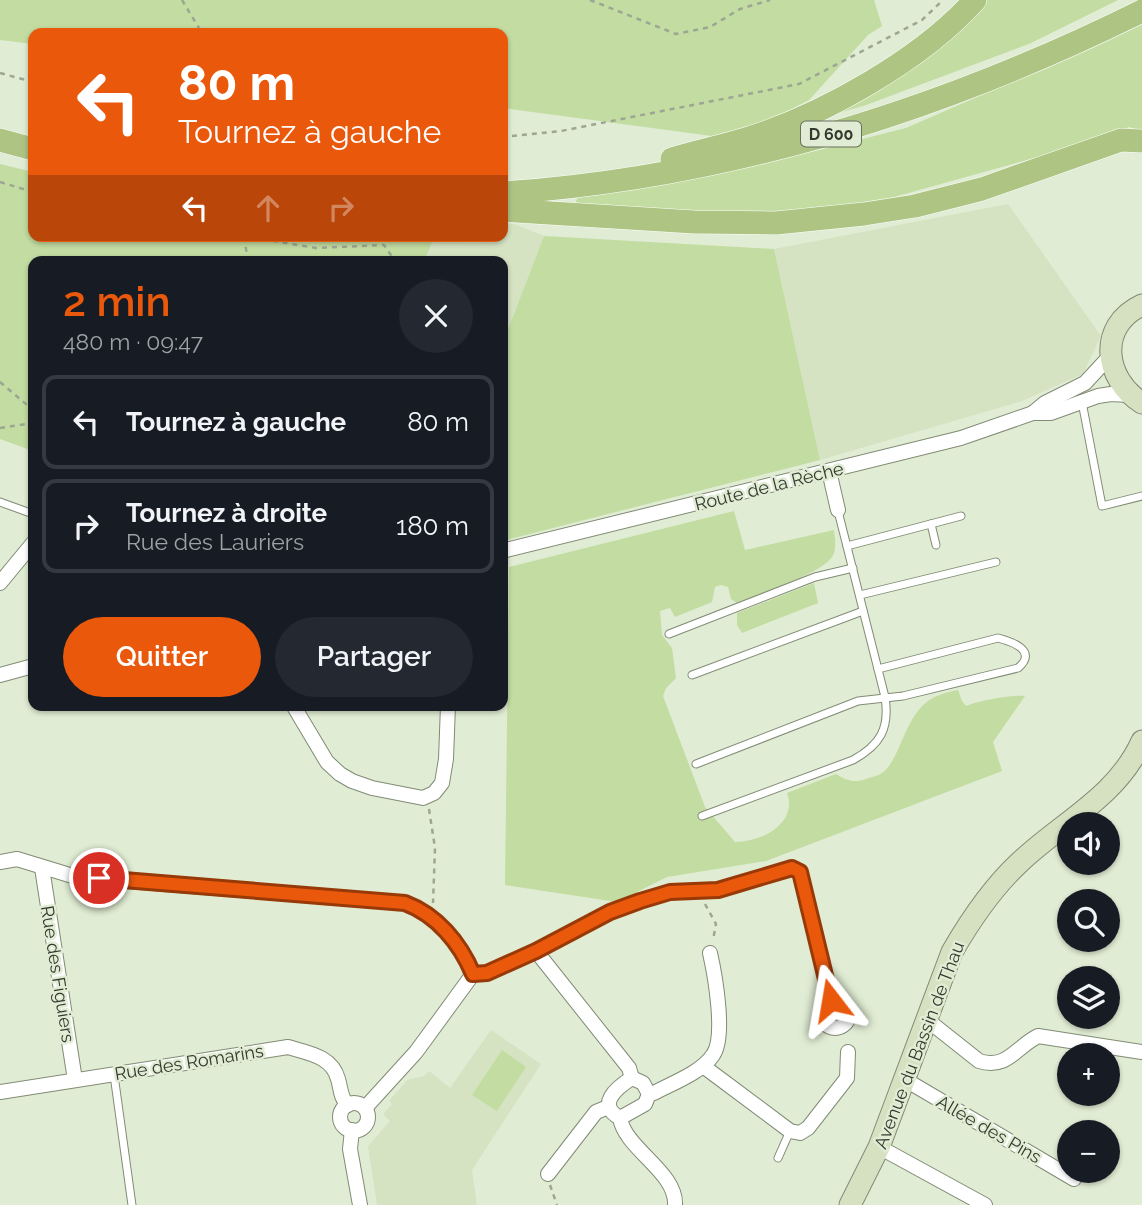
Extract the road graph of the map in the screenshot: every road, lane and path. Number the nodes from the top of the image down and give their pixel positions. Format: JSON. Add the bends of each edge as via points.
{"nodes":[{"id":1,"x":182,"y":0,"type":"edge"},
{"id":2,"x":590,"y":0,"type":"edge"},
{"id":3,"x":770,"y":0,"type":"edge"},
{"id":4,"x":943,"y":0,"type":"edge"},
{"id":5,"x":975,"y":0,"type":"edge"},
{"id":6,"x":1141,"y":0,"type":"edge"},
{"id":7,"x":1142,"y":11,"type":"edge"},
{"id":8,"x":199,"y":28,"type":"edge"},
{"id":9,"x":0,"y":73,"type":"edge"},
{"id":10,"x":28,"y":81,"type":"edge"},
{"id":11,"x":508,"y":136,"type":"edge"},
{"id":12,"x":0,"y":140,"type":"edge"},
{"id":13,"x":1142,"y":141,"type":"edge"},
{"id":14,"x":28,"y":148,"type":"edge"},
{"id":15,"x":0,"y":154,"type":"edge"},
{"id":16,"x":28,"y":161,"type":"edge"},
{"id":17,"x":658,"y":164,"type":"junction"},
{"id":18,"x":0,"y":182,"type":"edge"},
{"id":19,"x":508,"y":182,"type":"edge"},
{"id":20,"x":28,"y":190,"type":"edge"},
{"id":21,"x":508,"y":192,"type":"edge"},
{"id":22,"x":508,"y":210,"type":"edge"},
{"id":23,"x":280,"y":242,"type":"edge"},
{"id":24,"x":392,"y":256,"type":"edge"},
{"id":25,"x":1142,"y":305,"type":"edge"},
{"id":26,"x":1111,"y":355,"type":"junction"},
{"id":27,"x":0,"y":382,"type":"edge"},
{"id":28,"x":1135,"y":399,"type":"edge"},
{"id":29,"x":1082,"y":401,"type":"junction"},
{"id":30,"x":28,"y":406,"type":"edge"},
{"id":31,"x":1033,"y":413,"type":"junction"},
{"id":32,"x":28,"y":424,"type":"edge"},
{"id":33,"x":0,"y":428,"type":"edge"},
{"id":34,"x":829,"y":471,"type":"junction"},
{"id":35,"x":1142,"y":496,"type":"edge"},
{"id":36,"x":0,"y":502,"type":"edge"},
{"id":37,"x":838,"y":510,"type":"joint"},
{"id":38,"x":28,"y":512,"type":"edge"},
{"id":39,"x":961,"y":516,"type":"dead end"},
{"id":40,"x":931,"y":524,"type":"junction"},
{"id":41,"x":936,"y":545,"type":"dead end"},
{"id":42,"x":847,"y":546,"type":"junction"},
{"id":43,"x":28,"y":550,"type":"edge"},
{"id":44,"x":508,"y":550,"type":"edge"},
{"id":45,"x":996,"y":562,"type":"dead end"},
{"id":46,"x":853,"y":568,"type":"junction"},
{"id":47,"x":0,"y":583,"type":"edge"},
{"id":48,"x":860,"y":595,"type":"junction"},
{"id":49,"x":863,"y":611,"type":"junction"},
{"id":50,"x":670,"y":634,"type":"dead end"},
{"id":51,"x":28,"y":668,"type":"edge"},
{"id":52,"x":878,"y":669,"type":"junction"},
{"id":53,"x":0,"y":675,"type":"edge"},
{"id":54,"x":692,"y":676,"type":"dead end"},
{"id":55,"x":885,"y":697,"type":"junction"},
{"id":56,"x":297,"y":711,"type":"edge"},
{"id":57,"x":449,"y":711,"type":"edge"},
{"id":58,"x":1142,"y":741,"type":"edge"},
{"id":59,"x":696,"y":764,"type":"dead end"},
{"id":60,"x":428,"y":795,"type":"junction"},
{"id":61,"x":702,"y":816,"type":"dead end"},
{"id":62,"x":0,"y":862,"type":"edge"},
{"id":63,"x":42,"y":868,"type":"junction"},
{"id":64,"x":697,"y":890,"type":"junction"},
{"id":65,"x":432,"y":917,"type":"junction"},
{"id":66,"x":536,"y":951,"type":"junction"},
{"id":67,"x":710,"y":954,"type":"joint"},
{"id":68,"x":473,"y":974,"type":"junction"},
{"id":69,"x":831,"y":1000,"type":"dead end"},
{"id":70,"x":926,"y":1019,"type":"junction"},
{"id":71,"x":848,"y":1052,"type":"dead end"},
{"id":72,"x":1142,"y":1052,"type":"edge"},
{"id":73,"x":703,"y":1066,"type":"junction"},
{"id":74,"x":114,"y":1074,"type":"junction"},
{"id":75,"x":632,"y":1078,"type":"junction"},
{"id":76,"x":904,"y":1079,"type":"junction"},
{"id":77,"x":75,"y":1080,"type":"junction"},
{"id":78,"x":0,"y":1092,"type":"edge"},
{"id":79,"x":649,"y":1094,"type":"junction"},
{"id":80,"x":348,"y":1105,"type":"junction"},
{"id":81,"x":608,"y":1107,"type":"junction"},
{"id":82,"x":365,"y":1108,"type":"junction"},
{"id":83,"x":620,"y":1118,"type":"junction"},
{"id":84,"x":352,"y":1130,"type":"junction"},
{"id":85,"x":790,"y":1131,"type":"junction"},
{"id":86,"x":879,"y":1147,"type":"junction"},
{"id":87,"x":778,"y":1158,"type":"dead end"},
{"id":88,"x":1057,"y":1169,"type":"edge"},
{"id":89,"x":548,"y":1174,"type":"joint"},
{"id":90,"x":132,"y":1205,"type":"edge"},
{"id":91,"x":360,"y":1205,"type":"edge"},
{"id":92,"x":557,"y":1205,"type":"edge"},
{"id":93,"x":675,"y":1205,"type":"edge"},
{"id":94,"x":849,"y":1205,"type":"edge"},
{"id":95,"x":985,"y":1205,"type":"edge"}],
"edges":[{"from":1,"to":8,"type":"path"},
{"from":2,"to":3,"type":"path","via":[[676,34],[710,27],[740,9]]},
{"from":4,"to":11,"type":"path","via":[[922,20],[799,84],[561,131]]},
{"from":5,"to":17,"type":"main road","via":[[923,46],[829,105],[749,138]]},
{"from":6,"to":17,"type":"main road","number":"D 600","via":[[1018,58],[827,127]]},
{"from":7,"to":21,"type":"main road","number":"D 600","via":[[1023,67],[829,135],[730,162],[604,183]]},
{"from":9,"to":10,"type":"path"},
{"from":12,"to":14,"type":"main road"},
{"from":13,"to":22,"type":"main road","via":[[1121,140],[982,189],[864,214],[776,223]]},
{"from":15,"to":16,"type":"main road"},
{"from":17,"to":19,"type":"main road","number":"D 600"},
{"from":18,"to":20,"type":"path"},
{"from":23,"to":24,"type":"path","via":[[316,248],[384,245]]},
{"from":25,"to":26,"type":"main road","via":[[1117,328]]},
{"from":26,"to":28,"type":"main road","via":[[1119,383]]},
{"from":26,"to":31,"type":"street","name":"Route de la Rèche","via":[[1084,383]]},
{"from":27,"to":30,"type":"path"},
{"from":28,"to":29,"type":"street","name":"Route de la Rèche","via":[[1111,394]]},
{"from":29,"to":31,"type":"street","name":"Route de la Rèche","via":[[1051,413]]},
{"from":29,"to":35,"type":"lane","via":[[1102,506]]},
{"from":31,"to":34,"type":"street","name":"Route de la Rèche","via":[[961,438]]},
{"from":32,"to":33,"type":"path"},
{"from":34,"to":37,"type":"street"},
{"from":34,"to":44,"type":"street","name":"Route de la Rèche"},
{"from":36,"to":38,"type":"lane"},
{"from":37,"to":42,"type":"lane"},
{"from":39,"to":40,"type":"lane"},
{"from":40,"to":41,"type":"lane"},
{"from":40,"to":42,"type":"lane"},
{"from":42,"to":46,"type":"lane"},
{"from":43,"to":47,"type":"street"},
{"from":45,"to":48,"type":"lane"},
{"from":46,"to":48,"type":"lane"},
{"from":46,"to":50,"type":"lane","via":[[815,577]]},
{"from":48,"to":49,"type":"lane"},
{"from":49,"to":52,"type":"lane"},
{"from":49,"to":54,"type":"lane"},
{"from":51,"to":53,"type":"street"},
{"from":52,"to":55,"type":"lane"},
{"from":52,"to":55,"type":"lane","via":[[998,638],[1016,643],[1025,655],[1018,668]]},
{"from":55,"to":59,"type":"lane","via":[[858,701]]},
{"from":55,"to":61,"type":"lane","via":[[885,726],[868,751]]},
{"from":56,"to":60,"type":"street","via":[[327,762],[340,774],[372,788],[414,798]]},
{"from":57,"to":60,"type":"street","via":[[442,783]]},
{"from":58,"to":70,"type":"main road","name":"Avenue du Bassin de Thau","via":[[1110,789],[1021,861],[985,900],[952,952]]},
{"from":60,"to":65,"type":"path","via":[[435,848]]},
{"from":62,"to":63,"type":"street","via":[[17,859]]},
{"from":63,"to":65,"type":"street","via":[[76,877],[405,903]]},
{"from":63,"to":77,"type":"street","name":"Rue des Figuiers"},
{"from":64,"to":66,"type":"street","via":[[670,892],[610,912]]},
{"from":64,"to":67,"type":"path","via":[[716,924]]},
{"from":64,"to":69,"type":"street","via":[[718,890],[792,868],[800,872]]},
{"from":65,"to":68,"type":"street","via":[[462,951]]},
{"from":66,"to":68,"type":"street","via":[[487,973]]},
{"from":66,"to":75,"type":"street","via":[[629,1068]]},
{"from":67,"to":73,"type":"street","via":[[717,988],[718,1045]]},
{"from":68,"to":82,"type":"street","via":[[416,1052]]},
{"from":70,"to":72,"type":"street","via":[[988,1064],[1006,1060],[1038,1036]]},
{"from":70,"to":76,"type":"main road","name":"Avenue du Bassin de Thau"},
{"from":71,"to":85,"type":"street","via":[[847,1078],[808,1128],[800,1133]]},
{"from":73,"to":79,"type":"street"},
{"from":73,"to":85,"type":"street"},
{"from":74,"to":77,"type":"street","name":"Rue des Romarins"},
{"from":74,"to":80,"type":"street","name":"Rue des Romarins","via":[[288,1047],[331,1064]]},
{"from":74,"to":90,"type":"lane"},
{"from":75,"to":79,"type":"street","via":[[643,1083]]},
{"from":75,"to":81,"type":"street","via":[[619,1088]]},
{"from":76,"to":86,"type":"main road","name":"Avenue du Bassin de Thau"},
{"from":76,"to":88,"type":"street","name":"Allée des Pins"},
{"from":77,"to":78,"type":"street","name":"Rue des Romarins"},
{"from":79,"to":83,"type":"street","via":[[645,1104]]},
{"from":80,"to":82,"type":"street","via":[[357,1103]]},
{"from":80,"to":84,"type":"street","via":[[341,1117],[344,1126]]},
{"from":81,"to":83,"type":"street"},
{"from":81,"to":89,"type":"street","via":[[596,1112]]},
{"from":82,"to":84,"type":"street","via":[[365,1126]]},
{"from":83,"to":93,"type":"street","via":[[626,1132],[672,1188]]},
{"from":84,"to":91,"type":"street","via":[[350,1149]]},
{"from":85,"to":87,"type":"lane"},
{"from":86,"to":94,"type":"main road","name":"Avenue du Bassin de Thau"},
{"from":86,"to":95,"type":"street"},
{"from":89,"to":92,"type":"path"}]}
